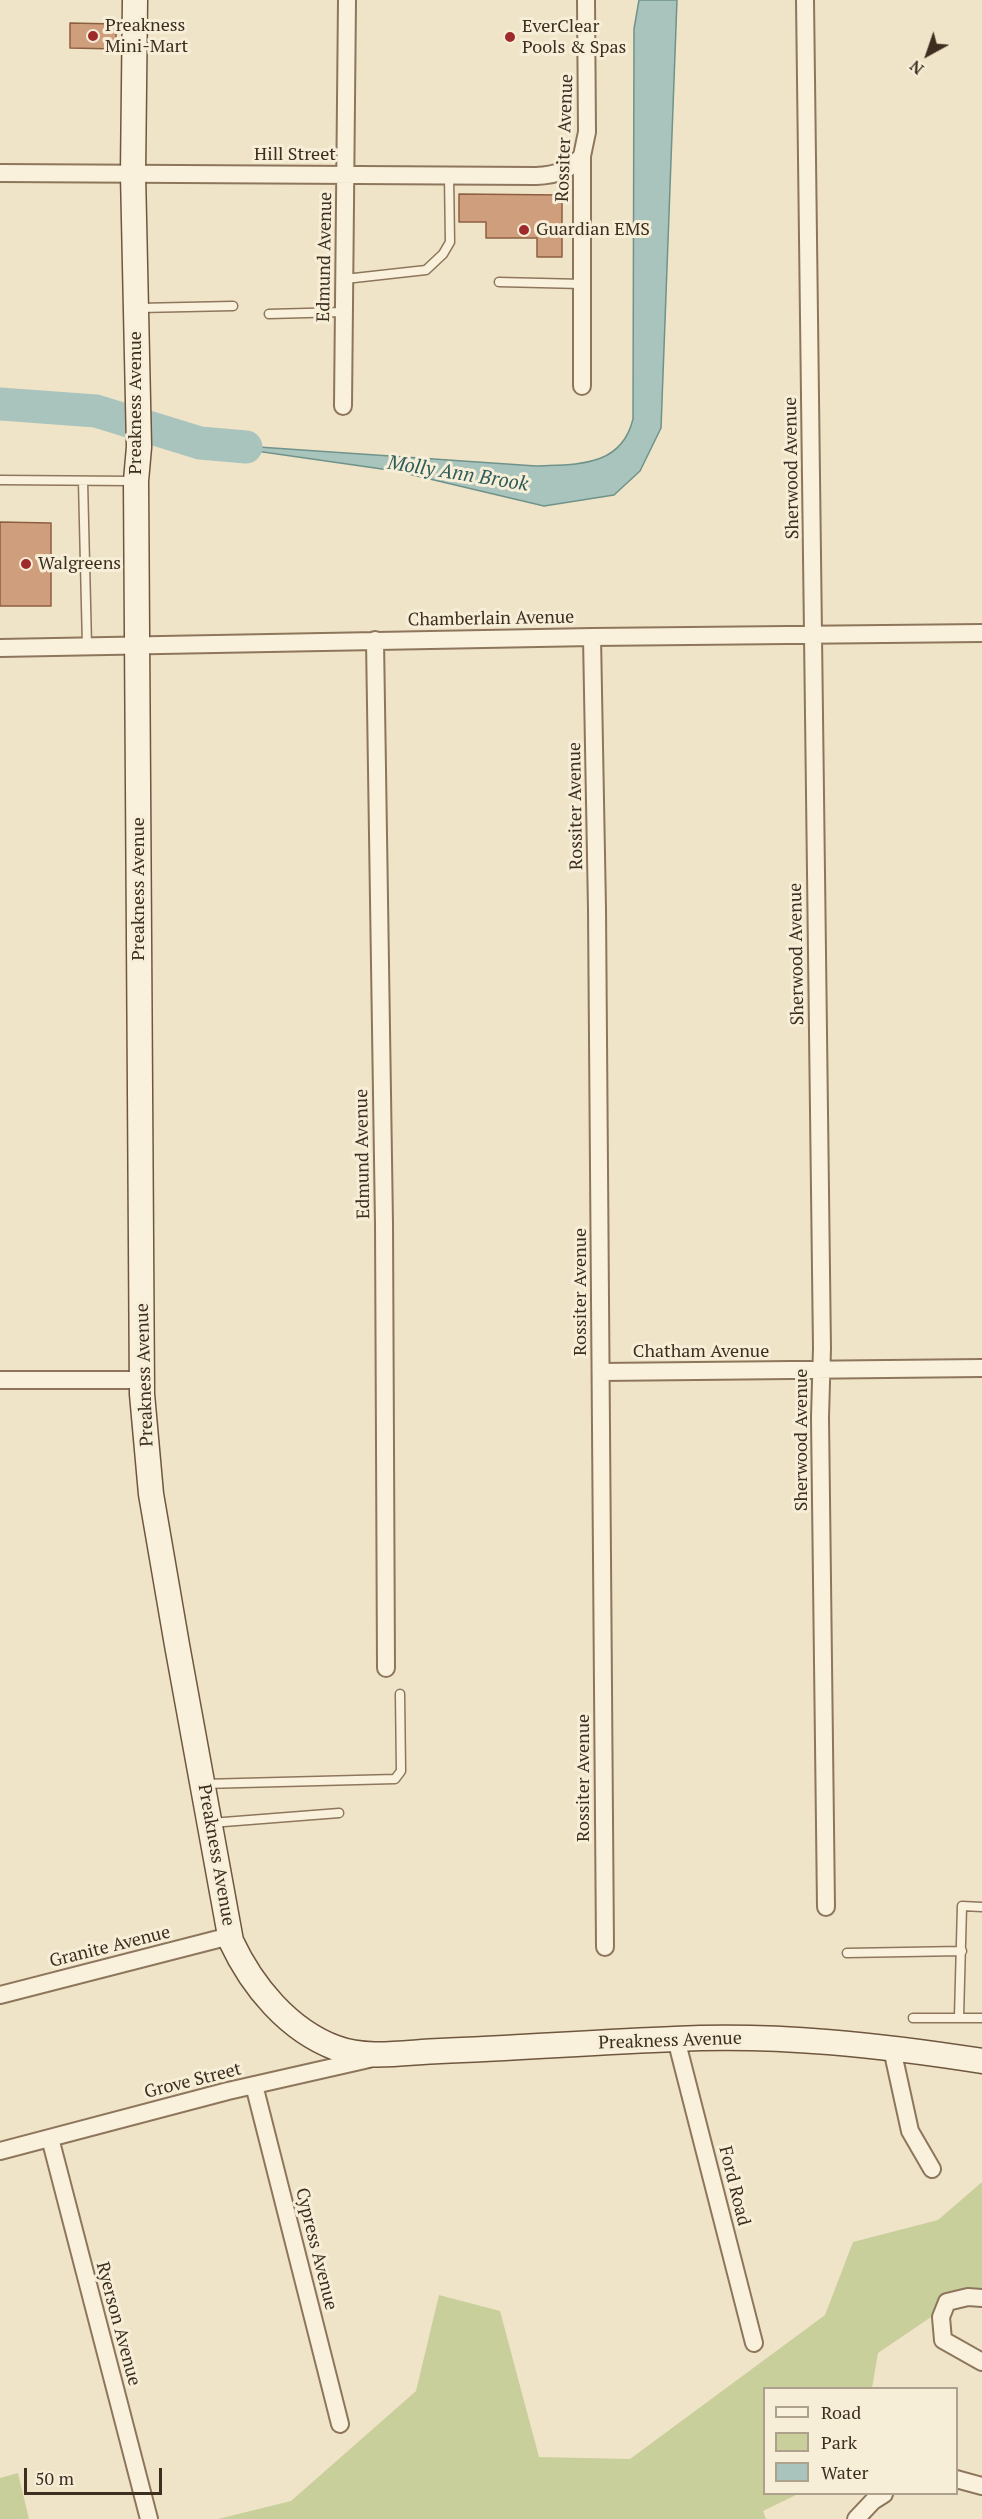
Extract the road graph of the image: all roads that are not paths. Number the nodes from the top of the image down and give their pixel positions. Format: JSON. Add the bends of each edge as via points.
{"nodes":[{"id":1,"x":135,"y":0,"type":"edge"},
{"id":2,"x":347,"y":0,"type":"edge"},
{"id":3,"x":586,"y":0,"type":"edge"},
{"id":4,"x":805,"y":0,"type":"edge"},
{"id":5,"x":582,"y":156,"type":"junction"},
{"id":6,"x":0,"y":173,"type":"edge"},
{"id":7,"x":133,"y":174,"type":"junction"},
{"id":8,"x":346,"y":175,"type":"junction"},
{"id":9,"x":449,"y":176,"type":"junction"},
{"id":10,"x":345,"y":279,"type":"junction"},
{"id":11,"x":499,"y":282,"type":"dead end"},
{"id":12,"x":582,"y":284,"type":"junction"},
{"id":13,"x":232,"y":306,"type":"dead end"},
{"id":14,"x":135,"y":308,"type":"junction"},
{"id":15,"x":344,"y":312,"type":"junction"},
{"id":16,"x":269,"y":314,"type":"dead end"},
{"id":17,"x":582,"y":386,"type":"dead end"},
{"id":18,"x":344,"y":406,"type":"dead end"},
{"id":19,"x":0,"y":480,"type":"edge"},
{"id":20,"x":83,"y":481,"type":"junction"},
{"id":21,"x":136,"y":481,"type":"junction"},
{"id":22,"x":982,"y":633,"type":"edge"},
{"id":23,"x":814,"y":634,"type":"junction"},
{"id":24,"x":592,"y":637,"type":"junction"},
{"id":25,"x":375,"y":640,"type":"junction"},
{"id":26,"x":137,"y":645,"type":"junction"},
{"id":27,"x":87,"y":646,"type":"junction"},
{"id":28,"x":0,"y":648,"type":"edge"},
{"id":29,"x":982,"y":1368,"type":"edge"},
{"id":30,"x":822,"y":1370,"type":"junction"},
{"id":31,"x":601,"y":1372,"type":"junction"},
{"id":32,"x":0,"y":1380,"type":"edge"},
{"id":33,"x":142,"y":1380,"type":"junction"},
{"id":34,"x":386,"y":1668,"type":"dead end"},
{"id":35,"x":400,"y":1694,"type":"dead end"},
{"id":36,"x":203,"y":1784,"type":"junction"},
{"id":37,"x":339,"y":1813,"type":"dead end"},
{"id":38,"x":210,"y":1823,"type":"junction"},
{"id":39,"x":826,"y":1907,"type":"dead end"},
{"id":40,"x":982,"y":1907,"type":"edge"},
{"id":41,"x":230,"y":1936,"type":"junction"},
{"id":42,"x":605,"y":1947,"type":"dead end"},
{"id":43,"x":962,"y":1951,"type":"junction"},
{"id":44,"x":847,"y":1953,"type":"dead end"},
{"id":45,"x":0,"y":1995,"type":"edge"},
{"id":46,"x":959,"y":2017,"type":"junction"},
{"id":47,"x":913,"y":2018,"type":"dead end"},
{"id":48,"x":982,"y":2018,"type":"edge"},
{"id":49,"x":676,"y":2039,"type":"junction"},
{"id":50,"x":892,"y":2049,"type":"junction"},
{"id":51,"x":396,"y":2053,"type":"junction"},
{"id":52,"x":982,"y":2061,"type":"edge"},
{"id":53,"x":254,"y":2085,"type":"junction"},
{"id":54,"x":50,"y":2138,"type":"junction"},
{"id":55,"x":0,"y":2151,"type":"edge"},
{"id":56,"x":932,"y":2169,"type":"dead end"},
{"id":57,"x":982,"y":2298,"type":"edge"},
{"id":58,"x":754,"y":2343,"type":"dead end"},
{"id":59,"x":982,"y":2362,"type":"edge"},
{"id":60,"x":340,"y":2424,"type":"dead end"},
{"id":61,"x":958,"y":2480,"type":"edge"},
{"id":62,"x":982,"y":2486,"type":"edge"},
{"id":63,"x":881,"y":2495,"type":"edge"},
{"id":64,"x":149,"y":2519,"type":"edge"},
{"id":65,"x":856,"y":2519,"type":"edge"}],
"edges":[{"from":1,"to":7,"type":"main road","name":"Preakness Avenue"},
{"from":2,"to":8,"type":"street","name":"Edmund Avenue"},
{"from":3,"to":5,"type":"street","name":"Rossiter Avenue","via":[[587,132]]},
{"from":4,"to":23,"type":"street","name":"Sherwood Avenue"},
{"from":5,"to":9,"type":"street","name":"Hill Street","via":[[553,176]]},
{"from":5,"to":12,"type":"street","name":"Rossiter Avenue"},
{"from":6,"to":7,"type":"street","name":"Hill Street"},
{"from":7,"to":8,"type":"street","name":"Hill Street"},
{"from":7,"to":14,"type":"main road","name":"Preakness Avenue"},
{"from":8,"to":9,"type":"street","name":"Hill Street"},
{"from":8,"to":10,"type":"street","name":"Edmund Avenue"},
{"from":9,"to":10,"type":"lane","via":[[450,242],[443,254],[426,270]]},
{"from":10,"to":15,"type":"street","name":"Edmund Avenue"},
{"from":11,"to":12,"type":"lane"},
{"from":12,"to":17,"type":"street","name":"Rossiter Avenue"},
{"from":13,"to":14,"type":"lane"},
{"from":14,"to":21,"type":"main road","name":"Preakness Avenue","via":[[139,447]]},
{"from":15,"to":16,"type":"lane"},
{"from":15,"to":18,"type":"street","name":"Edmund Avenue"},
{"from":19,"to":20,"type":"lane"},
{"from":20,"to":21,"type":"lane"},
{"from":20,"to":27,"type":"lane"},
{"from":21,"to":26,"type":"main road","name":"Preakness Avenue"},
{"from":22,"to":23,"type":"street","name":"Chamberlain Avenue"},
{"from":23,"to":24,"type":"street","name":"Chamberlain Avenue"},
{"from":23,"to":30,"type":"street","name":"Sherwood Avenue"},
{"from":24,"to":25,"type":"street","name":"Chamberlain Avenue"},
{"from":24,"to":31,"type":"street","name":"Rossiter Avenue"},
{"from":25,"to":26,"type":"street","name":"Chamberlain Avenue"},
{"from":25,"to":34,"type":"street","name":"Edmund Avenue"},
{"from":26,"to":27,"type":"street","name":"Chamberlain Avenue"},
{"from":26,"to":33,"type":"main road","name":"Preakness Avenue"},
{"from":27,"to":28,"type":"street","name":"Chamberlain Avenue"},
{"from":29,"to":30,"type":"street","name":"Chatham Avenue"},
{"from":30,"to":31,"type":"street","name":"Chatham Avenue"},
{"from":30,"to":39,"type":"street","name":"Sherwood Avenue"},
{"from":31,"to":42,"type":"street","name":"Rossiter Avenue"},
{"from":32,"to":33,"type":"street"},
{"from":33,"to":36,"type":"main road","name":"Preakness Avenue","via":[[151,1494]]},
{"from":35,"to":36,"type":"lane","via":[[401,1771],[395,1779]]},
{"from":36,"to":38,"type":"main road","name":"Preakness Avenue"},
{"from":37,"to":38,"type":"lane"},
{"from":38,"to":41,"type":"main road","name":"Preakness Avenue"},
{"from":40,"to":43,"type":"lane","via":[[962,1906]]},
{"from":41,"to":45,"type":"street","name":"Granite Avenue"},
{"from":41,"to":51,"type":"main road","name":"Preakness Avenue","via":[[243,1967],[263,1994],[295,2024],[324,2043],[353,2053]]},
{"from":43,"to":44,"type":"lane"},
{"from":43,"to":46,"type":"lane"},
{"from":46,"to":47,"type":"lane"},
{"from":46,"to":48,"type":"lane"},
{"from":49,"to":50,"type":"main road","name":"Preakness Avenue","via":[[804,2039]]},
{"from":49,"to":51,"type":"main road","name":"Preakness Avenue"},
{"from":49,"to":58,"type":"street","name":"Ford Road"},
{"from":50,"to":52,"type":"main road","name":"Preakness Avenue"},
{"from":50,"to":56,"type":"street","via":[[910,2131]]},
{"from":51,"to":53,"type":"street","name":"Grove Street"},
{"from":53,"to":54,"type":"street","name":"Grove Street"},
{"from":53,"to":60,"type":"street","name":"Cypress Avenue"},
{"from":54,"to":55,"type":"street","name":"Grove Street"},
{"from":54,"to":64,"type":"street","name":"Ryerson Avenue"},
{"from":57,"to":59,"type":"street","via":[[947,2302],[941,2317],[943,2340]]},
{"from":61,"to":62,"type":"street"},
{"from":63,"to":65,"type":"street"}]}
